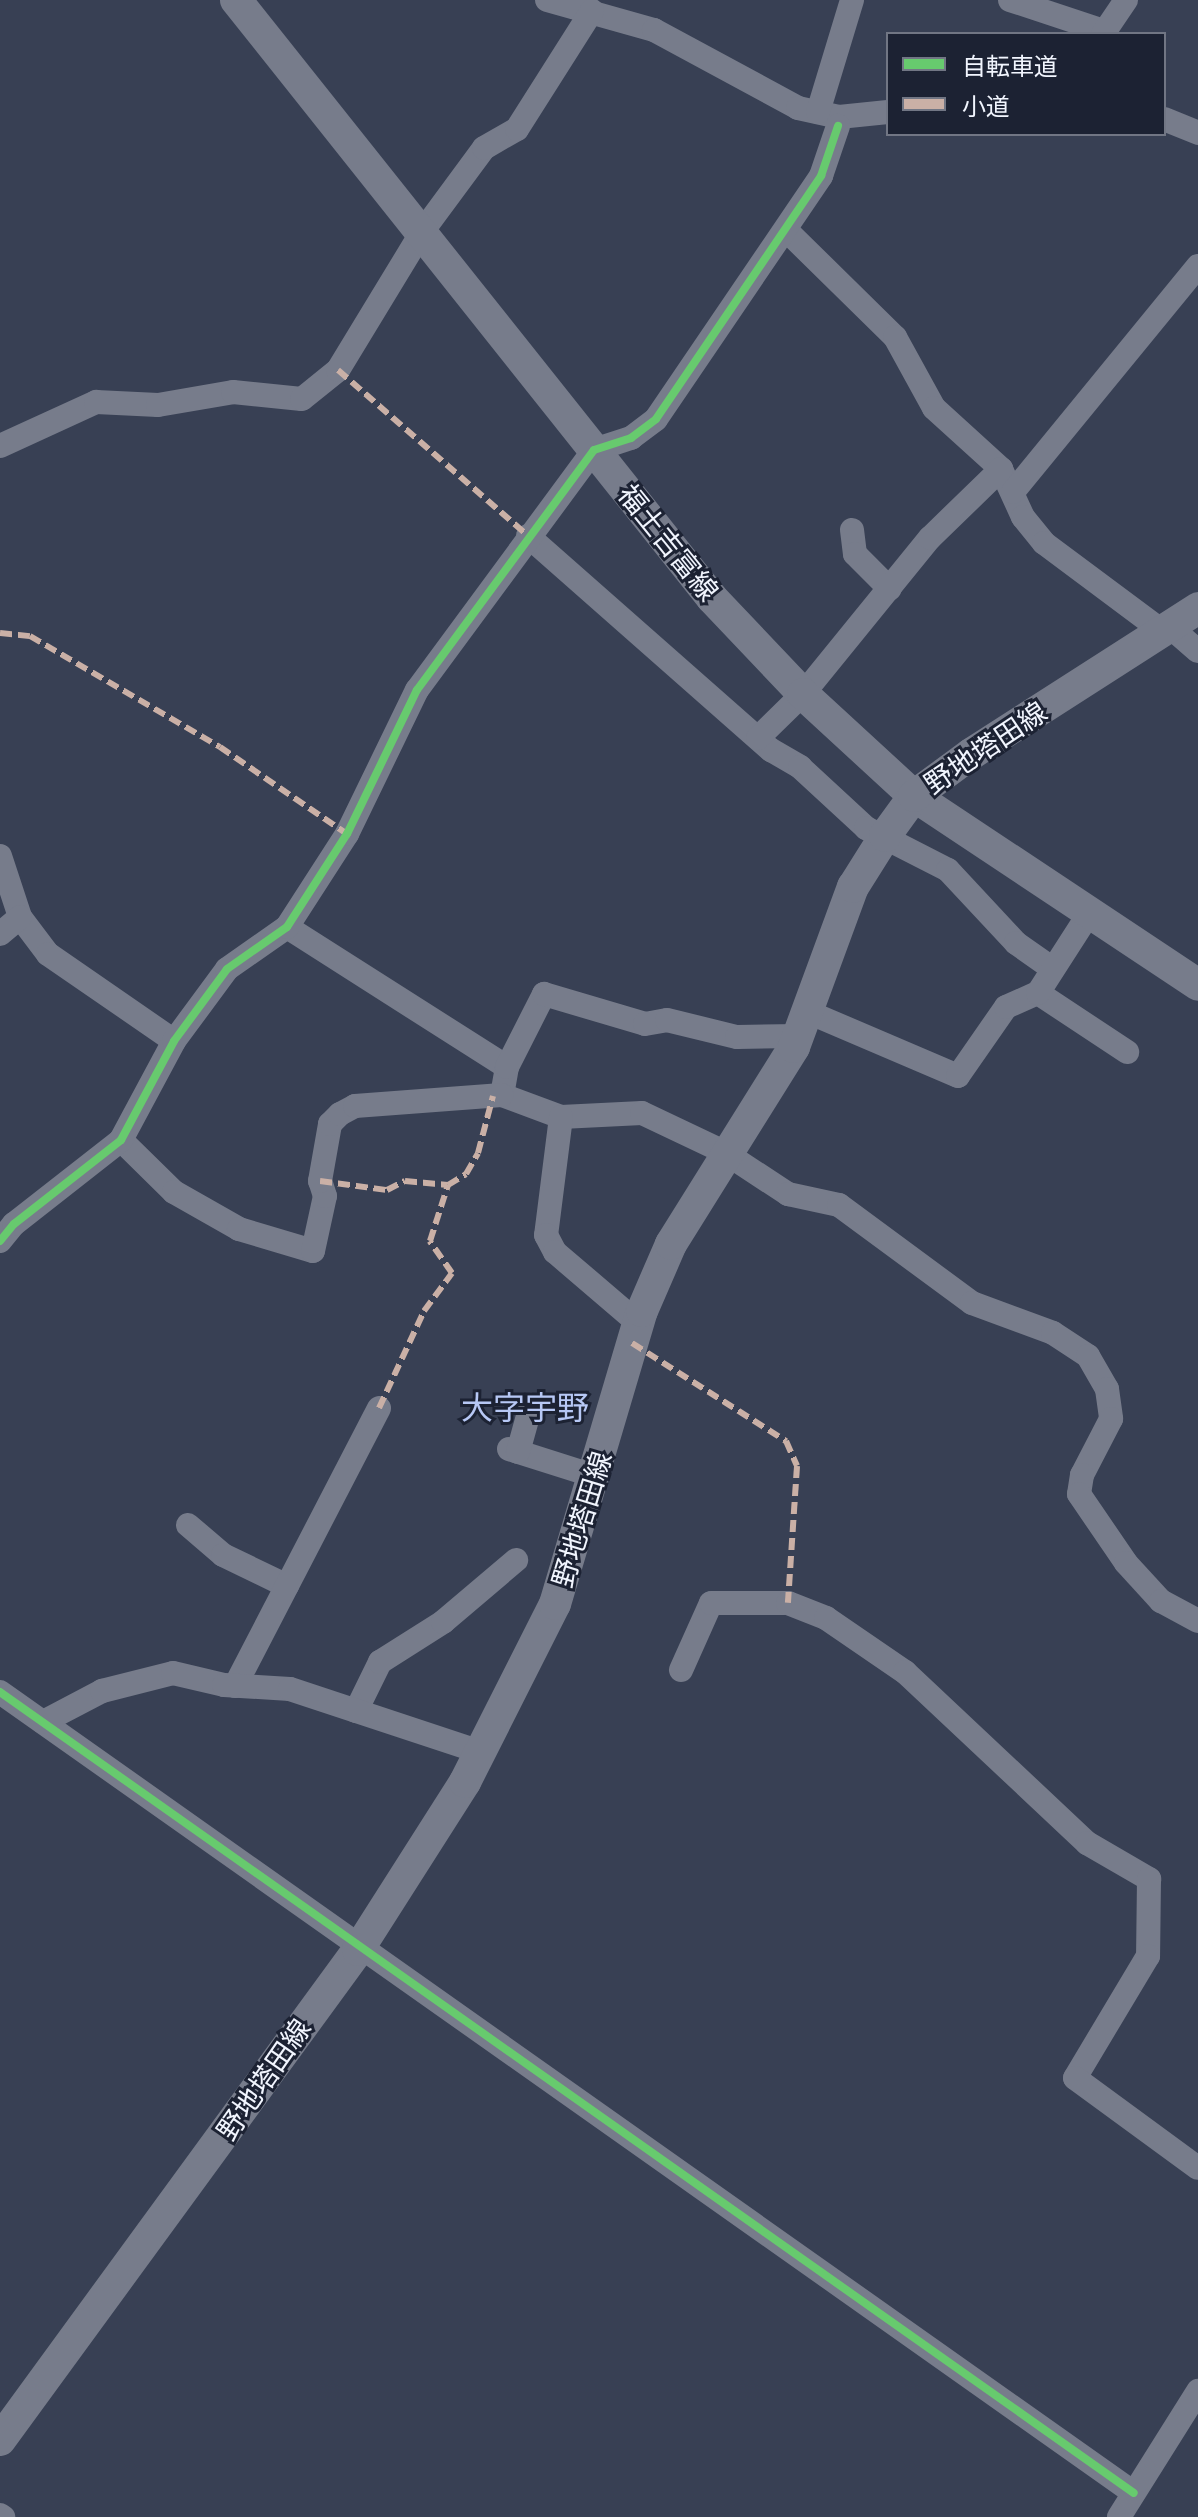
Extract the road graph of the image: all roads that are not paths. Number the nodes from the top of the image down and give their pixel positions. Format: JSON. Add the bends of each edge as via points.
{"nodes":[{"id":1,"x":236,"y":0,"type":"edge"},
{"id":2,"x":547,"y":0,"type":"edge"},
{"id":3,"x":852,"y":0,"type":"edge"},
{"id":4,"x":1010,"y":0,"type":"edge"},
{"id":5,"x":1126,"y":0,"type":"edge"},
{"id":6,"x":592,"y":11,"type":"junction"},
{"id":7,"x":1101,"y":32,"type":"edge"},
{"id":8,"x":1105,"y":32,"type":"edge"},
{"id":9,"x":886,"y":112,"type":"edge"},
{"id":10,"x":828,"y":119,"type":"junction"},
{"id":11,"x":1166,"y":120,"type":"edge"},
{"id":12,"x":1198,"y":133,"type":"edge"},
{"id":13,"x":786,"y":230,"type":"junction"},
{"id":14,"x":422,"y":232,"type":"junction"},
{"id":15,"x":1198,"y":266,"type":"edge"},
{"id":16,"x":0,"y":446,"type":"edge"},
{"id":17,"x":594,"y":450,"type":"junction"},
{"id":18,"x":1001,"y":469,"type":"junction"},
{"id":19,"x":1013,"y":492,"type":"junction"},
{"id":20,"x":852,"y":530,"type":"dead end"},
{"id":21,"x":528,"y":536,"type":"junction"},
{"id":22,"x":890,"y":589,"type":"junction"},
{"id":23,"x":1198,"y":608,"type":"edge"},
{"id":24,"x":1166,"y":629,"type":"junction"},
{"id":25,"x":1198,"y":651,"type":"edge"},
{"id":26,"x":803,"y":694,"type":"junction"},
{"id":27,"x":758,"y":738,"type":"junction"},
{"id":28,"x":914,"y":796,"type":"junction"},
{"id":29,"x":885,"y":836,"type":"junction"},
{"id":30,"x":0,"y":856,"type":"edge"},
{"id":31,"x":1090,"y":912,"type":"junction"},
{"id":32,"x":20,"y":917,"type":"junction"},
{"id":33,"x":287,"y":927,"type":"junction"},
{"id":34,"x":0,"y":934,"type":"edge"},
{"id":35,"x":1053,"y":969,"type":"junction"},
{"id":36,"x":1198,"y":985,"type":"edge"},
{"id":37,"x":1038,"y":993,"type":"junction"},
{"id":38,"x":803,"y":1024,"type":"junction"},
{"id":39,"x":174,"y":1041,"type":"junction"},
{"id":40,"x":1127,"y":1052,"type":"dead end"},
{"id":41,"x":507,"y":1067,"type":"junction"},
{"id":42,"x":502,"y":1095,"type":"junction"},
{"id":43,"x":561,"y":1117,"type":"junction"},
{"id":44,"x":121,"y":1140,"type":"junction"},
{"id":45,"x":724,"y":1152,"type":"junction"},
{"id":46,"x":0,"y":1241,"type":"edge"},
{"id":47,"x":638,"y":1323,"type":"junction"},
{"id":48,"x":531,"y":1405,"type":"dead end"},
{"id":49,"x":379,"y":1408,"type":"dead end"},
{"id":50,"x":594,"y":1476,"type":"junction"},
{"id":51,"x":188,"y":1525,"type":"dead end"},
{"id":52,"x":516,"y":1560,"type":"dead end"},
{"id":53,"x":287,"y":1586,"type":"junction"},
{"id":54,"x":1198,"y":1621,"type":"edge"},
{"id":55,"x":681,"y":1670,"type":"dead end"},
{"id":56,"x":235,"y":1686,"type":"junction"},
{"id":57,"x":0,"y":1692,"type":"edge"},
{"id":58,"x":356,"y":1711,"type":"junction"},
{"id":59,"x":43,"y":1722,"type":"junction"},
{"id":60,"x":481,"y":1752,"type":"junction"},
{"id":61,"x":358,"y":1950,"type":"junction"},
{"id":62,"x":1198,"y":2168,"type":"edge"},
{"id":63,"x":1198,"y":2391,"type":"edge"},
{"id":64,"x":0,"y":2440,"type":"edge"},
{"id":65,"x":1134,"y":2493,"type":"junction"},
{"id":66,"x":1119,"y":2517,"type":"edge"}],
"edges":[{"from":1,"to":14,"type":"main road","name":"福土吉富線"},
{"from":2,"to":6,"type":"street"},
{"from":3,"to":10,"type":"street"},
{"from":4,"to":7,"type":"street"},
{"from":5,"to":8,"type":"street"},
{"from":6,"to":10,"type":"street","via":[[654,30],[708,63]]},
{"from":6,"to":14,"type":"street","via":[[517,129],[484,148]]},
{"from":9,"to":10,"type":"street"},
{"from":10,"to":13,"type":"street","via":[[821,176]]},
{"from":11,"to":12,"type":"street"},
{"from":13,"to":17,"type":"street","via":[[656,419],[631,438]]},
{"from":13,"to":18,"type":"street","via":[[895,337],[934,408]]},
{"from":14,"to":16,"type":"street","via":[[338,370],[302,399],[233,392],[158,405],[96,402]]},
{"from":14,"to":17,"type":"main road","name":"福土吉富線"},
{"from":15,"to":19,"type":"street"},
{"from":17,"to":21,"type":"street"},
{"from":17,"to":26,"type":"main road","name":"福土吉富線","via":[[712,598]]},
{"from":18,"to":19,"type":"street"},
{"from":18,"to":22,"type":"street","via":[[930,538]]},
{"from":19,"to":24,"type":"street","via":[[1023,517],[1044,543]]},
{"from":20,"to":22,"type":"street","via":[[855,554]]},
{"from":21,"to":27,"type":"street"},
{"from":21,"to":33,"type":"street","via":[[417,690],[347,834]]},
{"from":22,"to":26,"type":"street"},
{"from":23,"to":24,"type":"main road","name":"野地塔田線"},
{"from":24,"to":25,"type":"street"},
{"from":24,"to":28,"type":"main road","name":"野地塔田線"},
{"from":26,"to":27,"type":"street"},
{"from":26,"to":28,"type":"main road","name":"福土吉富線"},
{"from":27,"to":29,"type":"street","via":[[800,767],[866,828]]},
{"from":28,"to":29,"type":"main road","name":"野地塔田線"},
{"from":28,"to":31,"type":"main road","name":"福土吉富線"},
{"from":29,"to":35,"type":"street","via":[[948,870],[1016,943]]},
{"from":29,"to":38,"type":"main road","name":"野地塔田線","via":[[853,887]]},
{"from":30,"to":32,"type":"street"},
{"from":31,"to":35,"type":"street"},
{"from":31,"to":36,"type":"main road","name":"福土吉富線"},
{"from":32,"to":34,"type":"street"},
{"from":32,"to":39,"type":"street","via":[[48,954]]},
{"from":33,"to":39,"type":"street","via":[[227,969]]},
{"from":33,"to":41,"type":"street"},
{"from":35,"to":37,"type":"street"},
{"from":37,"to":38,"type":"street","via":[[1006,1007],[958,1076]]},
{"from":37,"to":40,"type":"street"},
{"from":38,"to":41,"type":"street","via":[[737,1037],[667,1020],[645,1024],[544,994]]},
{"from":38,"to":45,"type":"main road","name":"野地塔田線"},
{"from":39,"to":44,"type":"street"},
{"from":41,"to":42,"type":"street"},
{"from":42,"to":43,"type":"street"},
{"from":42,"to":44,"type":"street","via":[[355,1106],[340,1114],[330,1124],[320,1181],[325,1196],[313,1251],[239,1229],[174,1192]]},
{"from":43,"to":45,"type":"street","via":[[642,1113]]},
{"from":43,"to":47,"type":"street","via":[[546,1235],[555,1252]]},
{"from":44,"to":46,"type":"street","via":[[14,1224]]},
{"from":45,"to":47,"type":"main road","name":"野地塔田線","via":[[671,1244]]},
{"from":45,"to":54,"type":"street","via":[[788,1194],[839,1205],[972,1303],[1053,1333],[1088,1356],[1107,1389],[1111,1419],[1082,1475],[1079,1494],[1126,1563],[1161,1601]]},
{"from":47,"to":50,"type":"main road","name":"野地塔田線"},
{"from":48,"to":50,"type":"street","via":[[513,1451]]},
{"from":49,"to":53,"type":"street"},
{"from":50,"to":60,"type":"main road","name":"野地塔田線","via":[[555,1604]]},
{"from":51,"to":53,"type":"street","via":[[223,1555]]},
{"from":52,"to":58,"type":"street","via":[[443,1622],[380,1662]]},
{"from":53,"to":56,"type":"street"},
{"from":55,"to":62,"type":"street","via":[[711,1603],[788,1603],[826,1618],[905,1672],[1087,1843],[1149,1879],[1148,1956],[1075,2078]]},
{"from":56,"to":58,"type":"street","via":[[290,1689]]},
{"from":56,"to":59,"type":"street","via":[[173,1673],[102,1691]]},
{"from":57,"to":59,"type":"street"},
{"from":58,"to":60,"type":"street"},
{"from":59,"to":61,"type":"street"},
{"from":60,"to":61,"type":"main road","name":"野地塔田線","via":[[416,1865]]},
{"from":61,"to":64,"type":"main road","name":"野地塔田線"},
{"from":61,"to":65,"type":"street"},
{"from":63,"to":65,"type":"street"},
{"from":65,"to":66,"type":"street"}]}
